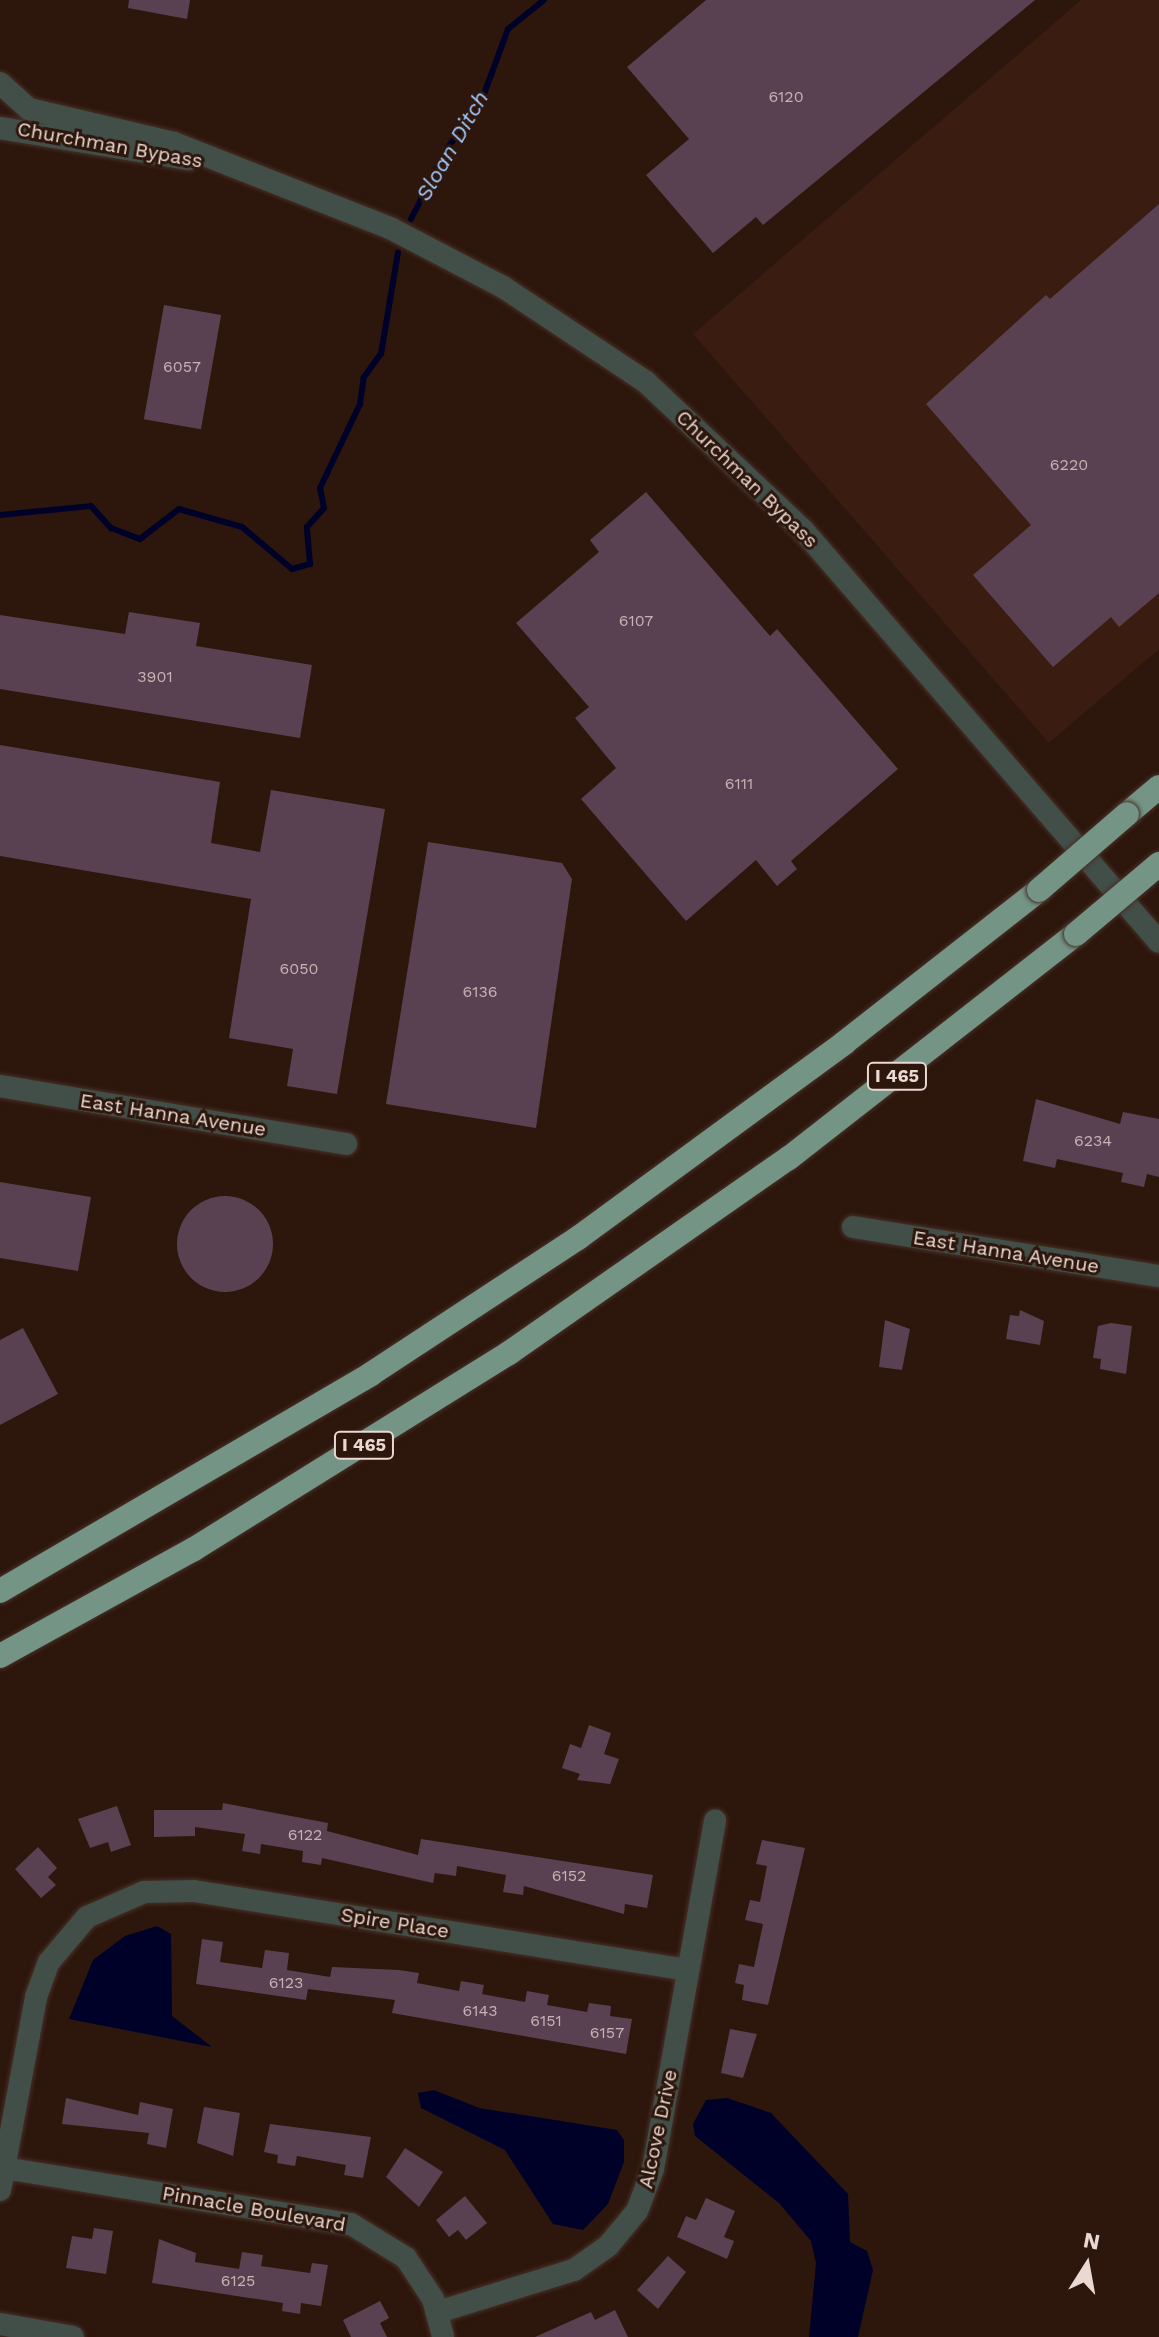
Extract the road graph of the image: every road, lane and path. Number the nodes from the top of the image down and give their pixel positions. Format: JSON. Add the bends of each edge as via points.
{"nodes":[{"id":1,"x":0,"y":83,"type":"edge"},
{"id":2,"x":0,"y":128,"type":"edge"},
{"id":3,"x":221,"y":164,"type":"junction"},
{"id":4,"x":1159,"y":787,"type":"edge"},
{"id":5,"x":1159,"y":864,"type":"edge"},
{"id":6,"x":1159,"y":942,"type":"edge"},
{"id":7,"x":0,"y":1086,"type":"edge"},
{"id":8,"x":346,"y":1144,"type":"dead end"},
{"id":9,"x":853,"y":1227,"type":"dead end"},
{"id":10,"x":1159,"y":1276,"type":"edge"},
{"id":11,"x":0,"y":1591,"type":"edge"},
{"id":12,"x":0,"y":1656,"type":"edge"},
{"id":13,"x":715,"y":1820,"type":"dead end"},
{"id":14,"x":688,"y":1970,"type":"junction"},
{"id":15,"x":2,"y":2179,"type":"edge"},
{"id":16,"x":438,"y":2312,"type":"junction"},
{"id":17,"x":0,"y":2324,"type":"edge"},
{"id":18,"x":73,"y":2337,"type":"edge"},
{"id":19,"x":443,"y":2337,"type":"edge"}],
"edges":[{"from":1,"to":3,"type":"street","name":"Churchman Bypass","via":[[29,109],[146,134]]},
{"from":2,"to":3,"type":"street","name":"Churchman Bypass"},
{"from":3,"to":6,"type":"street","name":"Churchman Bypass","via":[[360,215],[475,270],[646,382],[797,523]]},
{"from":4,"to":11,"type":"highway","number":"I 465","bridge":true,"via":[[1039,890],[844,1043],[578,1238],[371,1374]]},
{"from":5,"to":12,"type":"highway","number":"I 465","bridge":true,"via":[[789,1158],[509,1353],[207,1541]]},
{"from":7,"to":8,"type":"street","name":"East Hanna Avenue"},
{"from":9,"to":10,"type":"street","name":"East Hanna Avenue"},
{"from":13,"to":14,"type":"street","name":"Alcove Drive"},
{"from":14,"to":15,"type":"street","name":"Spire Place","via":[[194,1891],[153,1890],[104,1906],[64,1940],[43,1975]]},
{"from":14,"to":16,"type":"street","name":"Alcove Drive","via":[[653,2169],[628,2224],[574,2270]]},
{"from":15,"to":16,"type":"street","name":"Pinnacle Boulevard","via":[[351,2224],[402,2254]]},
{"from":16,"to":19,"type":"street","name":"Pinnacle Boulevard"},
{"from":17,"to":18,"type":"street"}]}
